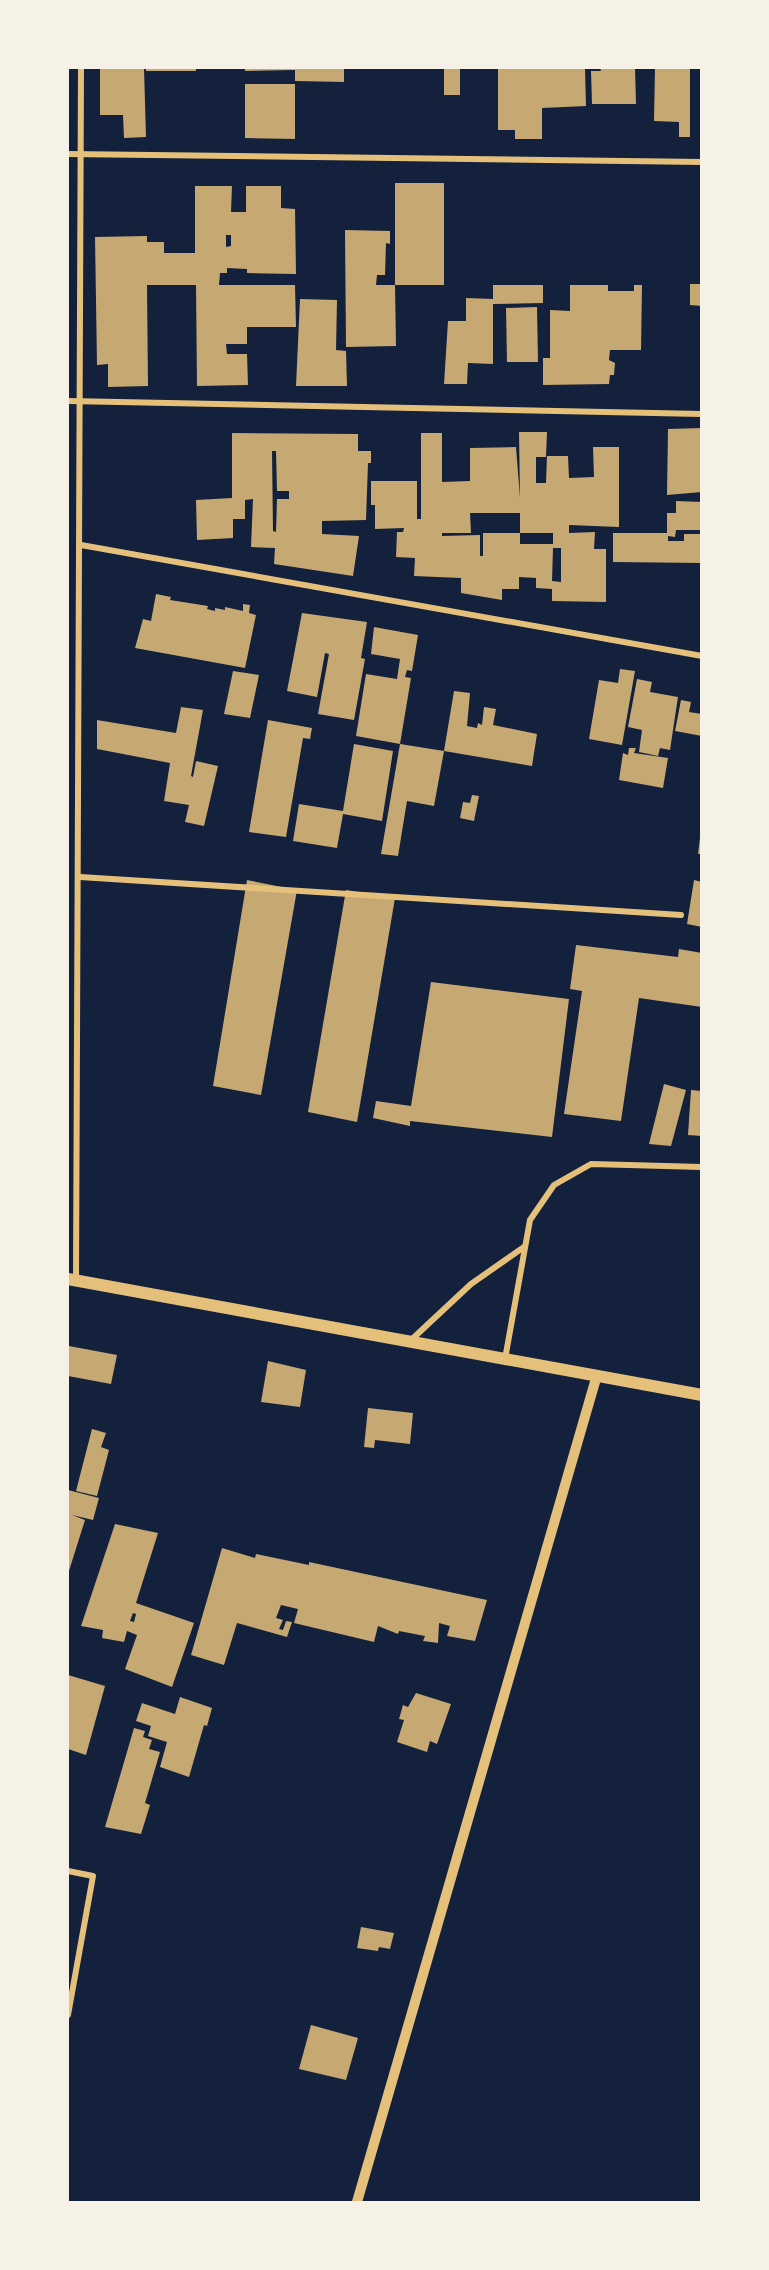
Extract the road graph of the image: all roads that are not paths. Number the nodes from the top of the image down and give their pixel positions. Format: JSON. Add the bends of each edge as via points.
{"nodes":[{"id":1,"x":81,"y":68,"type":"edge"},
{"id":2,"x":81,"y":153,"type":"junction"},
{"id":3,"x":68,"y":154,"type":"edge"},
{"id":4,"x":702,"y":162,"type":"edge"},
{"id":5,"x":68,"y":401,"type":"edge"},
{"id":6,"x":81,"y":401,"type":"junction"},
{"id":7,"x":702,"y":414,"type":"edge"},
{"id":8,"x":81,"y":545,"type":"junction"},
{"id":9,"x":702,"y":656,"type":"edge"},
{"id":10,"x":80,"y":877,"type":"junction"},
{"id":11,"x":681,"y":915,"type":"dead end"},
{"id":12,"x":702,"y":1167,"type":"edge"},
{"id":13,"x":524,"y":1247,"type":"junction"},
{"id":14,"x":72,"y":1280,"type":"edge"},
{"id":15,"x":410,"y":1342,"type":"junction"},
{"id":16,"x":505,"y":1360,"type":"junction"},
{"id":17,"x":597,"y":1375,"type":"junction"},
{"id":18,"x":702,"y":1395,"type":"edge"},
{"id":19,"x":68,"y":1871,"type":"edge"},
{"id":20,"x":68,"y":2015,"type":"edge"},
{"id":21,"x":357,"y":2202,"type":"edge"}],
"edges":[{"from":1,"to":2,"type":"street"},
{"from":2,"to":3,"type":"street"},
{"from":2,"to":4,"type":"street"},
{"from":2,"to":6,"type":"street"},
{"from":5,"to":6,"type":"street"},
{"from":6,"to":7,"type":"street"},
{"from":6,"to":8,"type":"street"},
{"from":8,"to":9,"type":"street"},
{"from":8,"to":10,"type":"street"},
{"from":10,"to":11,"type":"street"},
{"from":10,"to":14,"type":"street"},
{"from":12,"to":13,"type":"street","via":[[591,1164],[554,1185],[530,1220]]},
{"from":13,"to":15,"type":"street","via":[[471,1284]]},
{"from":13,"to":16,"type":"street"},
{"from":14,"to":15,"type":"main road"},
{"from":15,"to":16,"type":"main road"},
{"from":16,"to":17,"type":"main road"},
{"from":17,"to":18,"type":"main road"},
{"from":17,"to":21,"type":"street"},
{"from":19,"to":20,"type":"street","via":[[93,1876]]}]}
